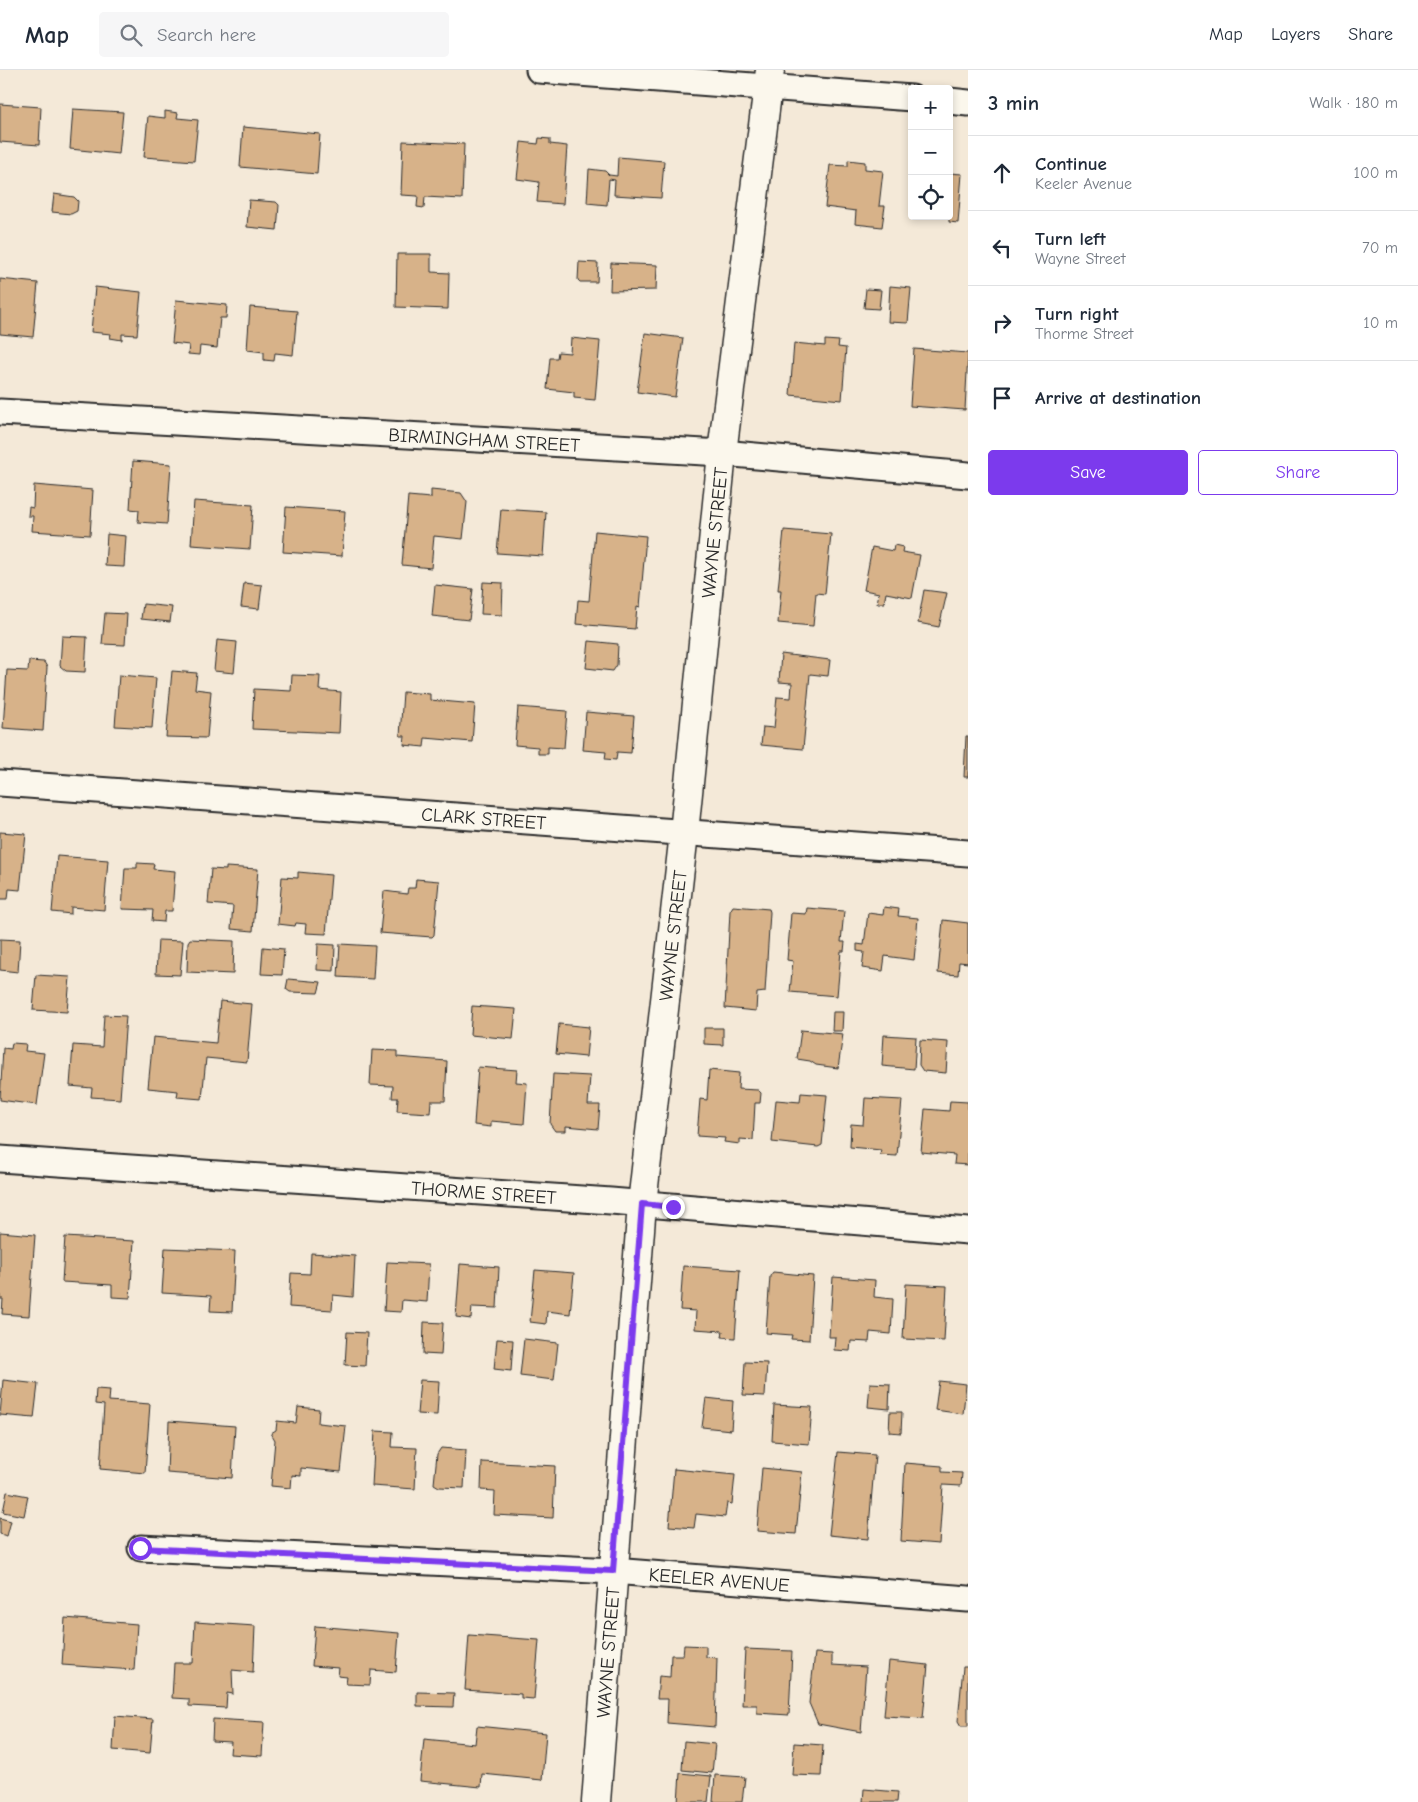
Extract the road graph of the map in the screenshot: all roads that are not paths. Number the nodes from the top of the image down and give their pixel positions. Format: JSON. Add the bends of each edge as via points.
{"nodes":[{"id":1,"x":538,"y":70,"type":"edge"},
{"id":2,"x":768,"y":79,"type":"edge"},
{"id":3,"x":908,"y":97,"type":"edge"},
{"id":4,"x":953,"y":101,"type":"edge"},
{"id":5,"x":968,"y":103,"type":"edge"},
{"id":6,"x":0,"y":412,"type":"edge"},
{"id":7,"x":722,"y":453,"type":"junction"},
{"id":8,"x":968,"y":475,"type":"edge"},
{"id":9,"x":0,"y":783,"type":"edge"},
{"id":10,"x":684,"y":833,"type":"junction"},
{"id":11,"x":968,"y":853,"type":"edge"},
{"id":12,"x":0,"y":1159,"type":"edge"},
{"id":13,"x":642,"y":1204,"type":"junction"},
{"id":14,"x":968,"y":1231,"type":"edge"},
{"id":15,"x":140,"y":1548,"type":"dead end"},
{"id":16,"x":613,"y":1571,"type":"junction"},
{"id":17,"x":968,"y":1599,"type":"edge"},
{"id":18,"x":596,"y":1802,"type":"edge"}],
"edges":[{"from":1,"to":2,"type":"street"},
{"from":2,"to":3,"type":"street"},
{"from":2,"to":7,"type":"street","name":"WAYNE STREET"},
{"from":4,"to":5,"type":"street"},
{"from":6,"to":7,"type":"street","name":"BIRMINGHAM STREET"},
{"from":7,"to":8,"type":"street","name":"BIRMINGHAM STREET"},
{"from":7,"to":10,"type":"street","name":"WAYNE STREET"},
{"from":9,"to":10,"type":"street","name":"CLARK STREET"},
{"from":10,"to":11,"type":"street","name":"CLARK STREET"},
{"from":10,"to":13,"type":"street","name":"WAYNE STREET"},
{"from":12,"to":13,"type":"street","name":"THORME STREET"},
{"from":13,"to":14,"type":"street","name":"THORME STREET"},
{"from":13,"to":16,"type":"street","name":"WAYNE STREET"},
{"from":15,"to":16,"type":"street","name":"KEELER AVENUE"},
{"from":16,"to":17,"type":"street","name":"KEELER AVENUE"},
{"from":16,"to":18,"type":"street","name":"WAYNE STREET"}]}
